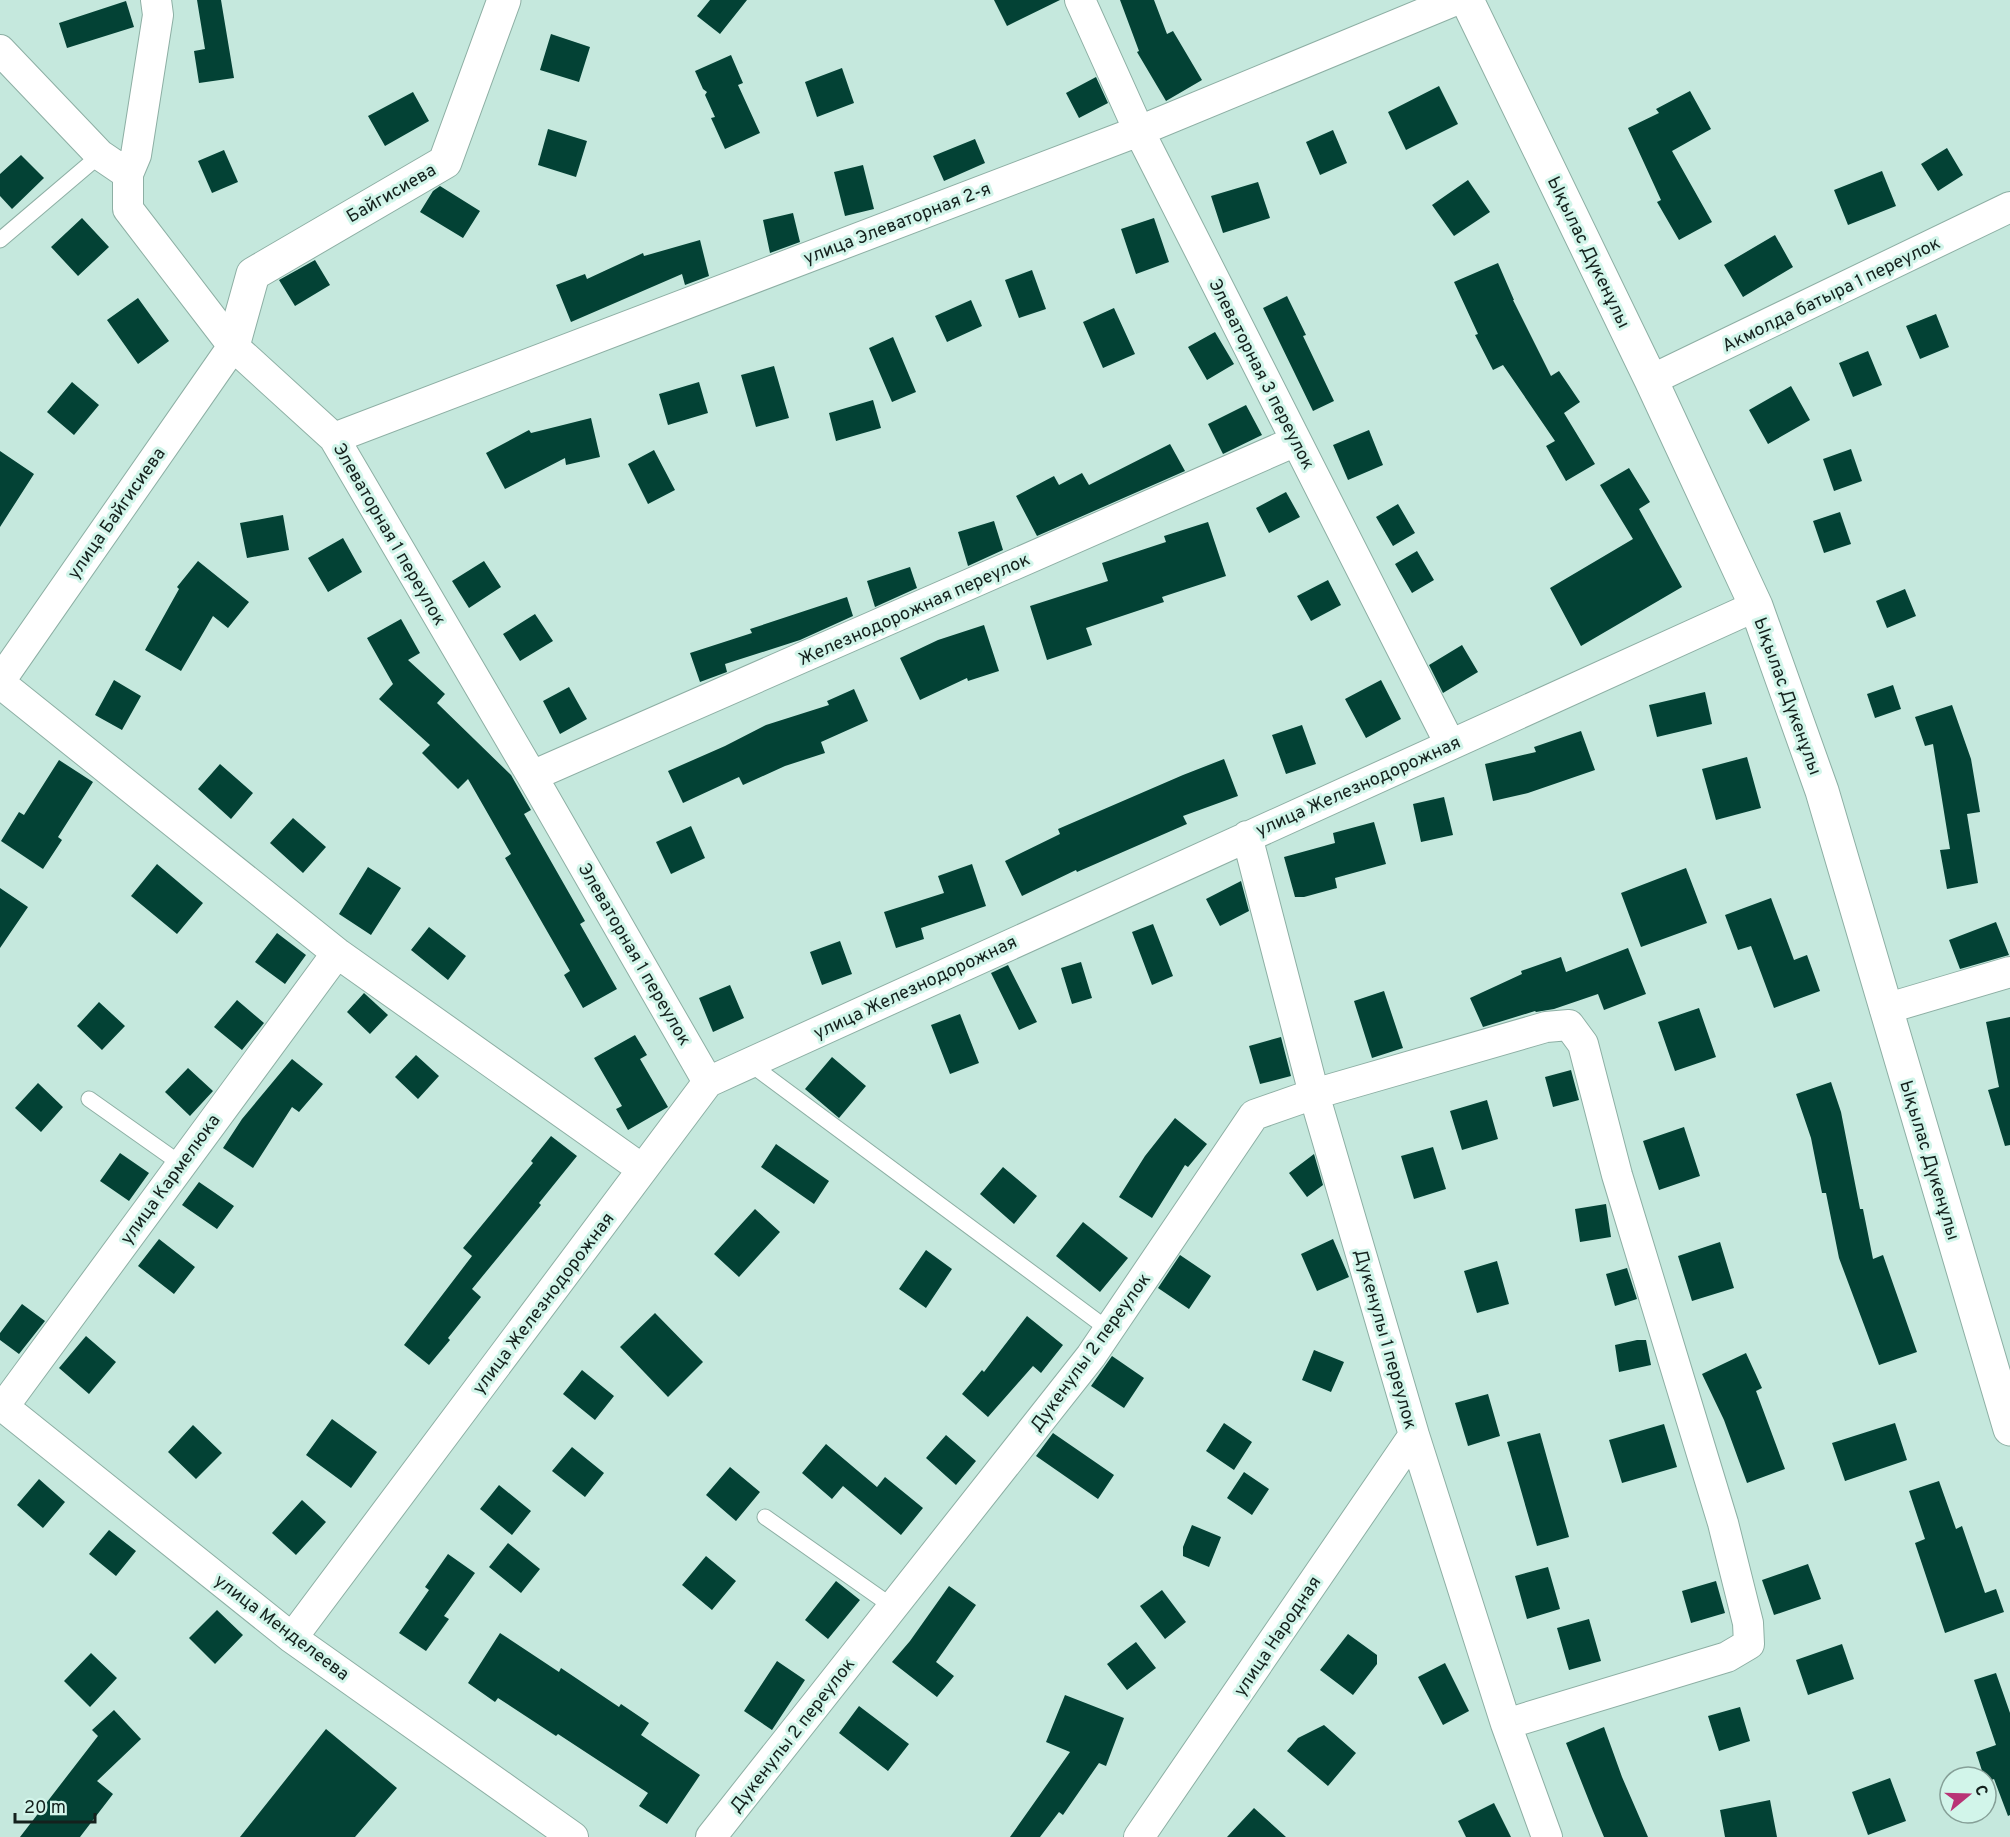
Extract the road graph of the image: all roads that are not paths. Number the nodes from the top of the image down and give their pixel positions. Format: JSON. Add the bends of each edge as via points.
{"nodes":[{"id":1,"x":156,"y":0,"type":"edge"},
{"id":2,"x":504,"y":0,"type":"edge"},
{"id":3,"x":1080,"y":0,"type":"edge"},
{"id":4,"x":1456,"y":0,"type":"edge"},
{"id":5,"x":1467,"y":0,"type":"edge"},
{"id":6,"x":0,"y":50,"type":"edge"},
{"id":7,"x":1139,"y":131,"type":"junction"},
{"id":8,"x":100,"y":155,"type":"junction"},
{"id":9,"x":128,"y":174,"type":"junction"},
{"id":10,"x":2010,"y":207,"type":"edge"},
{"id":11,"x":0,"y":240,"type":"edge"},
{"id":12,"x":233,"y":346,"type":"junction"},
{"id":13,"x":1651,"y":380,"type":"junction"},
{"id":14,"x":334,"y":438,"type":"junction"},
{"id":15,"x":1296,"y":441,"type":"junction"},
{"id":16,"x":1756,"y":606,"type":"junction"},
{"id":17,"x":0,"y":682,"type":"edge"},
{"id":18,"x":1450,"y":744,"type":"junction"},
{"id":19,"x":532,"y":776,"type":"junction"},
{"id":20,"x":1246,"y":836,"type":"junction"},
{"id":21,"x":337,"y":953,"type":"junction"},
{"id":22,"x":2010,"y":972,"type":"edge"},
{"id":23,"x":1885,"y":1009,"type":"junction"},
{"id":24,"x":749,"y":1063,"type":"junction"},
{"id":25,"x":708,"y":1082,"type":"junction"},
{"id":26,"x":1314,"y":1094,"type":"junction"},
{"id":27,"x":89,"y":1099,"type":"dead end"},
{"id":28,"x":181,"y":1164,"type":"junction"},
{"id":29,"x":642,"y":1169,"type":"junction"},
{"id":30,"x":1109,"y":1330,"type":"junction"},
{"id":31,"x":2,"y":1405,"type":"edge"},
{"id":32,"x":2010,"y":1429,"type":"edge"},
{"id":33,"x":1414,"y":1435,"type":"junction"},
{"id":34,"x":765,"y":1517,"type":"dead end"},
{"id":35,"x":893,"y":1607,"type":"junction"},
{"id":36,"x":292,"y":1638,"type":"junction"},
{"id":37,"x":1506,"y":1724,"type":"junction"},
{"id":38,"x":573,"y":1837,"type":"edge"},
{"id":39,"x":711,"y":1837,"type":"edge"},
{"id":40,"x":1139,"y":1837,"type":"edge"},
{"id":41,"x":1547,"y":1837,"type":"edge"}],
"edges":[{"from":1,"to":9,"type":"street","name":"Элеваторная 1 переулок","via":[[158,15],[136,155]]},
{"from":2,"to":12,"type":"street","name":"Байгисиева","via":[[445,162],[253,274]]},
{"from":3,"to":7,"type":"street","name":"Элеваторная 3 переулок"},
{"from":4,"to":7,"type":"street","name":"улица Элеваторная 2-я"},
{"from":5,"to":13,"type":"street","name":"Ықылас Дүкенұлы"},
{"from":6,"to":8,"type":"street"},
{"from":7,"to":14,"type":"street","name":"улица Элеваторная 2-я"},
{"from":7,"to":15,"type":"street","name":"Элеваторная 3 переулок"},
{"from":8,"to":9,"type":"street"},
{"from":8,"to":11,"type":"lane"},
{"from":9,"to":12,"type":"street","name":"Элеваторная 1 переулок","via":[[128,208]]},
{"from":10,"to":13,"type":"street","name":"Акмолда батыра 1 переулок"},
{"from":12,"to":14,"type":"street","name":"Элеваторная 1 переулок"},
{"from":12,"to":17,"type":"street","name":"улица Байгисиева"},
{"from":13,"to":16,"type":"street","name":"Ықылас Дүкенұлы"},
{"from":14,"to":19,"type":"street","name":"Элеваторная 1 переулок"},
{"from":15,"to":18,"type":"street","name":"Элеваторная 3 переулок"},
{"from":15,"to":19,"type":"street","name":"Железнодорожная переулок"},
{"from":16,"to":18,"type":"street","name":"улица Железнодорожная"},
{"from":16,"to":23,"type":"street","name":"Ықылас Дүкенұлы","via":[[1822,791]]},
{"from":17,"to":21,"type":"street"},
{"from":18,"to":20,"type":"street","name":"улица Железнодорожная"},
{"from":19,"to":25,"type":"street","name":"Элеваторная 1 переулок"},
{"from":20,"to":24,"type":"street","name":"улица Железнодорожная"},
{"from":20,"to":26,"type":"street","name":"Дукенулы 1 переулок"},
{"from":21,"to":28,"type":"street","name":"улица Кармелюка"},
{"from":21,"to":29,"type":"street"},
{"from":22,"to":23,"type":"street"},
{"from":23,"to":32,"type":"street","name":"Ықылас Дүкенұлы"},
{"from":24,"to":25,"type":"street","name":"улица Железнодорожная"},
{"from":24,"to":30,"type":"lane"},
{"from":25,"to":29,"type":"street","name":"улица Железнодорожная"},
{"from":26,"to":30,"type":"street","name":"Дукенулы 2 переулок","via":[[1254,1115]]},
{"from":26,"to":33,"type":"street","name":"Дукенулы 1 переулок"},
{"from":26,"to":37,"type":"street","name":"Дукенулы 2 переулок","via":[[1546,1027],[1569,1025],[1583,1044],[1617,1175],[1724,1523],[1748,1623],[1749,1644],[1727,1657]]},
{"from":27,"to":28,"type":"lane"},
{"from":28,"to":31,"type":"street","name":"улица Кармелюка"},
{"from":29,"to":36,"type":"street","name":"улица Железнодорожная"},
{"from":30,"to":35,"type":"street","name":"Дукенулы 2 переулок"},
{"from":31,"to":36,"type":"street","name":"улица Менделеева"},
{"from":33,"to":37,"type":"street","name":"Дукенулы 1 переулок"},
{"from":33,"to":40,"type":"street","name":"улица Народная"},
{"from":34,"to":35,"type":"lane"},
{"from":35,"to":39,"type":"street","name":"Дукенулы 2 переулок"},
{"from":36,"to":38,"type":"street","name":"улица Менделеева"},
{"from":37,"to":41,"type":"street","name":"Дукенулы 1 переулок"}]}
